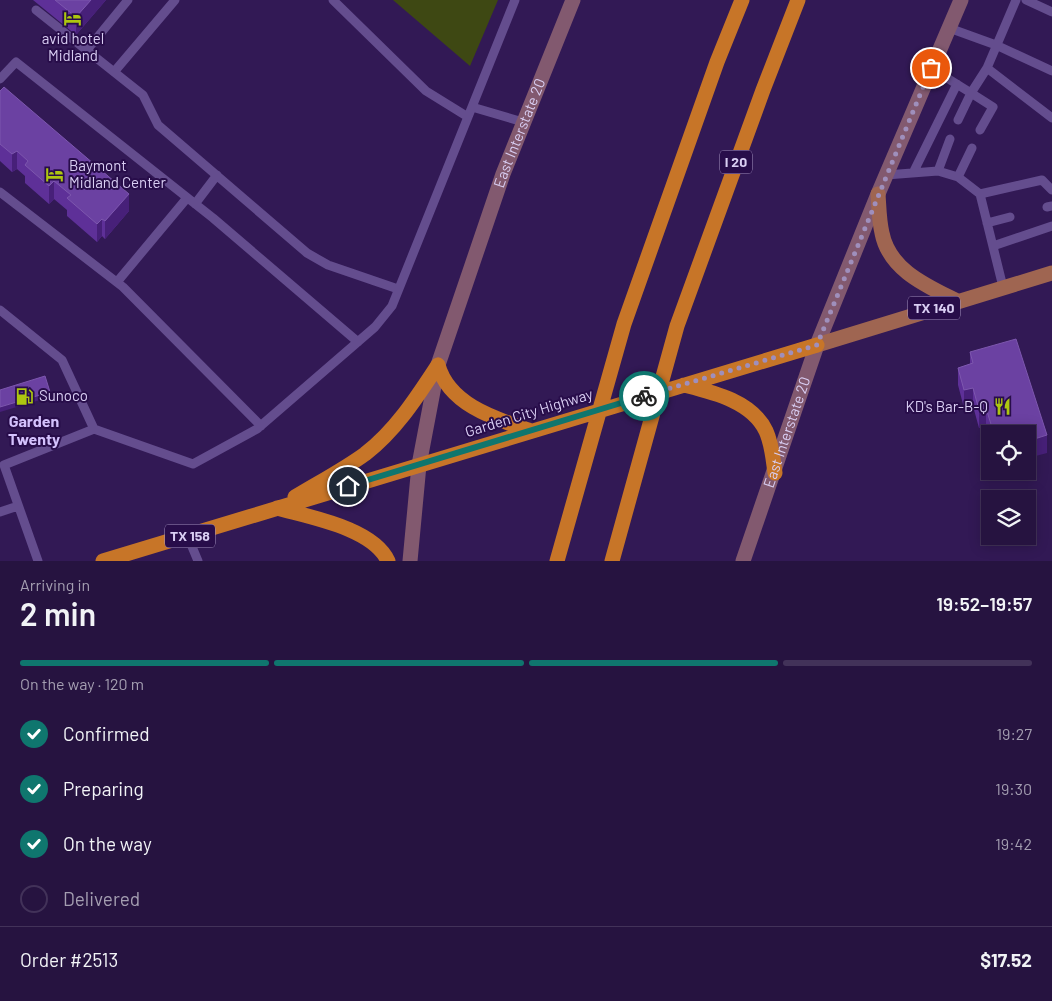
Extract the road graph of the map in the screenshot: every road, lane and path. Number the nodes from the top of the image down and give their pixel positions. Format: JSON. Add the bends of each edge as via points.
{"nodes":[{"id":1,"x":128,"y":0,"type":"edge"},
{"id":2,"x":175,"y":0,"type":"edge"},
{"id":3,"x":333,"y":0,"type":"edge"},
{"id":4,"x":516,"y":0,"type":"edge"},
{"id":5,"x":573,"y":0,"type":"edge"},
{"id":6,"x":742,"y":0,"type":"edge"},
{"id":7,"x":798,"y":0,"type":"edge"},
{"id":8,"x":961,"y":0,"type":"edge"},
{"id":9,"x":1016,"y":0,"type":"edge"},
{"id":10,"x":1026,"y":0,"type":"edge"},
{"id":11,"x":36,"y":10,"type":"dead end"},
{"id":12,"x":1052,"y":12,"type":"edge"},
{"id":13,"x":949,"y":28,"type":"junction"},
{"id":14,"x":996,"y":45,"type":"junction"},
{"id":15,"x":87,"y":50,"type":"junction"},
{"id":16,"x":931,"y":68,"type":"junction"},
{"id":17,"x":987,"y":68,"type":"junction"},
{"id":18,"x":1052,"y":70,"type":"edge"},
{"id":19,"x":114,"y":72,"type":"junction"},
{"id":20,"x":0,"y":79,"type":"edge"},
{"id":21,"x":956,"y":84,"type":"junction"},
{"id":22,"x":970,"y":93,"type":"junction"},
{"id":23,"x":472,"y":107,"type":"junction"},
{"id":24,"x":468,"y":117,"type":"junction"},
{"id":25,"x":1052,"y":118,"type":"edge"},
{"id":26,"x":958,"y":120,"type":"dead end"},
{"id":27,"x":523,"y":122,"type":"junction"},
{"id":28,"x":980,"y":130,"type":"dead end"},
{"id":29,"x":950,"y":139,"type":"dead end"},
{"id":30,"x":972,"y":148,"type":"dead end"},
{"id":31,"x":938,"y":171,"type":"junction"},
{"id":32,"x":913,"y":173,"type":"junction"},
{"id":33,"x":217,"y":175,"type":"junction"},
{"id":34,"x":886,"y":175,"type":"junction"},
{"id":35,"x":958,"y":177,"type":"junction"},
{"id":36,"x":1052,"y":190,"type":"edge"},
{"id":37,"x":0,"y":192,"type":"edge"},
{"id":38,"x":878,"y":194,"type":"junction"},
{"id":39,"x":980,"y":194,"type":"junction"},
{"id":40,"x":187,"y":198,"type":"junction"},
{"id":41,"x":195,"y":204,"type":"junction"},
{"id":42,"x":1010,"y":217,"type":"dead end"},
{"id":43,"x":987,"y":222,"type":"junction"},
{"id":44,"x":1052,"y":226,"type":"edge"},
{"id":45,"x":993,"y":246,"type":"junction"},
{"id":46,"x":1052,"y":273,"type":"edge"},
{"id":47,"x":116,"y":282,"type":"junction"},
{"id":48,"x":1003,"y":287,"type":"junction"},
{"id":49,"x":398,"y":289,"type":"junction"},
{"id":50,"x":957,"y":301,"type":"junction"},
{"id":51,"x":0,"y":310,"type":"edge"},
{"id":52,"x":358,"y":342,"type":"junction"},
{"id":53,"x":817,"y":345,"type":"junction"},
{"id":54,"x":438,"y":365,"type":"junction"},
{"id":55,"x":682,"y":384,"type":"junction"},
{"id":56,"x":260,"y":426,"type":"junction"},
{"id":57,"x":94,"y":429,"type":"junction"},
{"id":58,"x":531,"y":431,"type":"junction"},
{"id":59,"x":0,"y":456,"type":"edge"},
{"id":60,"x":4,"y":465,"type":"junction"},
{"id":61,"x":419,"y":465,"type":"junction"},
{"id":62,"x":775,"y":473,"type":"junction"},
{"id":63,"x":18,"y":506,"type":"junction"},
{"id":64,"x":277,"y":508,"type":"junction"},
{"id":65,"x":0,"y":512,"type":"edge"},
{"id":66,"x":188,"y":537,"type":"junction"},
{"id":67,"x":38,"y":561,"type":"edge"},
{"id":68,"x":103,"y":561,"type":"edge"},
{"id":69,"x":198,"y":561,"type":"edge"},
{"id":70,"x":388,"y":561,"type":"edge"},
{"id":71,"x":410,"y":561,"type":"edge"},
{"id":72,"x":557,"y":561,"type":"edge"},
{"id":73,"x":612,"y":561,"type":"edge"},
{"id":74,"x":743,"y":561,"type":"edge"}],
"edges":[{"from":1,"to":15,"type":"lane"},
{"from":2,"to":19,"type":"lane"},
{"from":3,"to":24,"type":"lane","via":[[426,91]]},
{"from":4,"to":23,"type":"lane"},
{"from":5,"to":27,"type":"main road","name":"East Interstate 20"},
{"from":6,"to":72,"type":"highway","via":[[624,324]]},
{"from":7,"to":73,"type":"highway","number":"I 20","via":[[677,326]]},
{"from":8,"to":13,"type":"main road","name":"East Interstate 20"},
{"from":9,"to":14,"type":"lane"},
{"from":10,"to":12,"type":"lane"},
{"from":11,"to":15,"type":"lane"},
{"from":13,"to":14,"type":"lane"},
{"from":13,"to":16,"type":"main road","name":"East Interstate 20"},
{"from":14,"to":17,"type":"lane"},
{"from":14,"to":18,"type":"lane"},
{"from":15,"to":19,"type":"lane"},
{"from":16,"to":21,"type":"lane"},
{"from":16,"to":34,"type":"main road","name":"East Interstate 20"},
{"from":17,"to":22,"type":"lane"},
{"from":17,"to":25,"type":"lane"},
{"from":19,"to":33,"type":"lane","via":[[143,95],[158,125]]},
{"from":20,"to":40,"type":"lane","via":[[16,62]]},
{"from":21,"to":22,"type":"lane"},
{"from":21,"to":32,"type":"lane"},
{"from":22,"to":26,"type":"lane"},
{"from":22,"to":28,"type":"lane","via":[[993,107]]},
{"from":23,"to":24,"type":"lane"},
{"from":23,"to":27,"type":"lane"},
{"from":24,"to":49,"type":"lane"},
{"from":27,"to":54,"type":"main road","name":"East Interstate 20"},
{"from":29,"to":31,"type":"lane"},
{"from":30,"to":35,"type":"lane"},
{"from":31,"to":32,"type":"lane"},
{"from":31,"to":35,"type":"lane"},
{"from":32,"to":34,"type":"lane"},
{"from":33,"to":41,"type":"lane"},
{"from":33,"to":49,"type":"lane","via":[[307,253],[328,265]]},
{"from":34,"to":38,"type":"main road","name":"East Interstate 20"},
{"from":35,"to":39,"type":"lane"},
{"from":36,"to":39,"type":"lane","via":[[1042,180]]},
{"from":37,"to":47,"type":"lane"},
{"from":38,"to":50,"type":"main road","via":[[882,234],[888,252],[906,272]]},
{"from":38,"to":53,"type":"main road","name":"East Interstate 20"},
{"from":39,"to":43,"type":"lane"},
{"from":40,"to":41,"type":"lane"},
{"from":40,"to":47,"type":"lane"},
{"from":41,"to":52,"type":"lane"},
{"from":42,"to":43,"type":"lane"},
{"from":43,"to":45,"type":"lane"},
{"from":44,"to":45,"type":"lane"},
{"from":45,"to":48,"type":"lane"},
{"from":46,"to":48,"type":"main road","name":"Garden City Highway","number":"TX 140"},
{"from":47,"to":56,"type":"lane"},
{"from":48,"to":50,"type":"main road","name":"Garden City Highway","number":"TX 140"},
{"from":49,"to":52,"type":"lane","via":[[392,306]]},
{"from":50,"to":53,"type":"main road","name":"Garden City Highway","number":"TX 140"},
{"from":51,"to":57,"type":"lane","via":[[62,360]]},
{"from":52,"to":56,"type":"lane"},
{"from":53,"to":55,"type":"highway","name":"Garden City Highway","number":"TX 158"},
{"from":53,"to":62,"type":"main road","name":"East Interstate 20"},
{"from":54,"to":58,"type":"highway","via":[[441,376],[472,406],[490,417]]},
{"from":54,"to":61,"type":"main road","name":"East Interstate 20"},
{"from":54,"to":64,"type":"highway","via":[[415,402],[365,454]]},
{"from":55,"to":58,"type":"highway","name":"Garden City Highway","number":"TX 158"},
{"from":55,"to":62,"type":"highway","via":[[721,394],[747,410],[766,430]]},
{"from":56,"to":57,"type":"lane","via":[[193,464]]},
{"from":57,"to":60,"type":"lane"},
{"from":58,"to":61,"type":"highway","name":"Garden City Highway","number":"TX 158"},
{"from":59,"to":60,"type":"lane"},
{"from":60,"to":63,"type":"lane"},
{"from":61,"to":64,"type":"highway","name":"Garden City Highway","number":"TX 158"},
{"from":61,"to":71,"type":"main road","name":"East Interstate 20"},
{"from":62,"to":74,"type":"main road","name":"East Interstate 20"},
{"from":63,"to":65,"type":"lane"},
{"from":63,"to":67,"type":"lane"},
{"from":64,"to":66,"type":"highway","name":"Garden City Highway","number":"TX 158"},
{"from":64,"to":70,"type":"highway","via":[[353,531],[374,543]]},
{"from":66,"to":68,"type":"highway","name":"Garden City Highway","number":"TX 158"},
{"from":66,"to":69,"type":"lane"}]}
